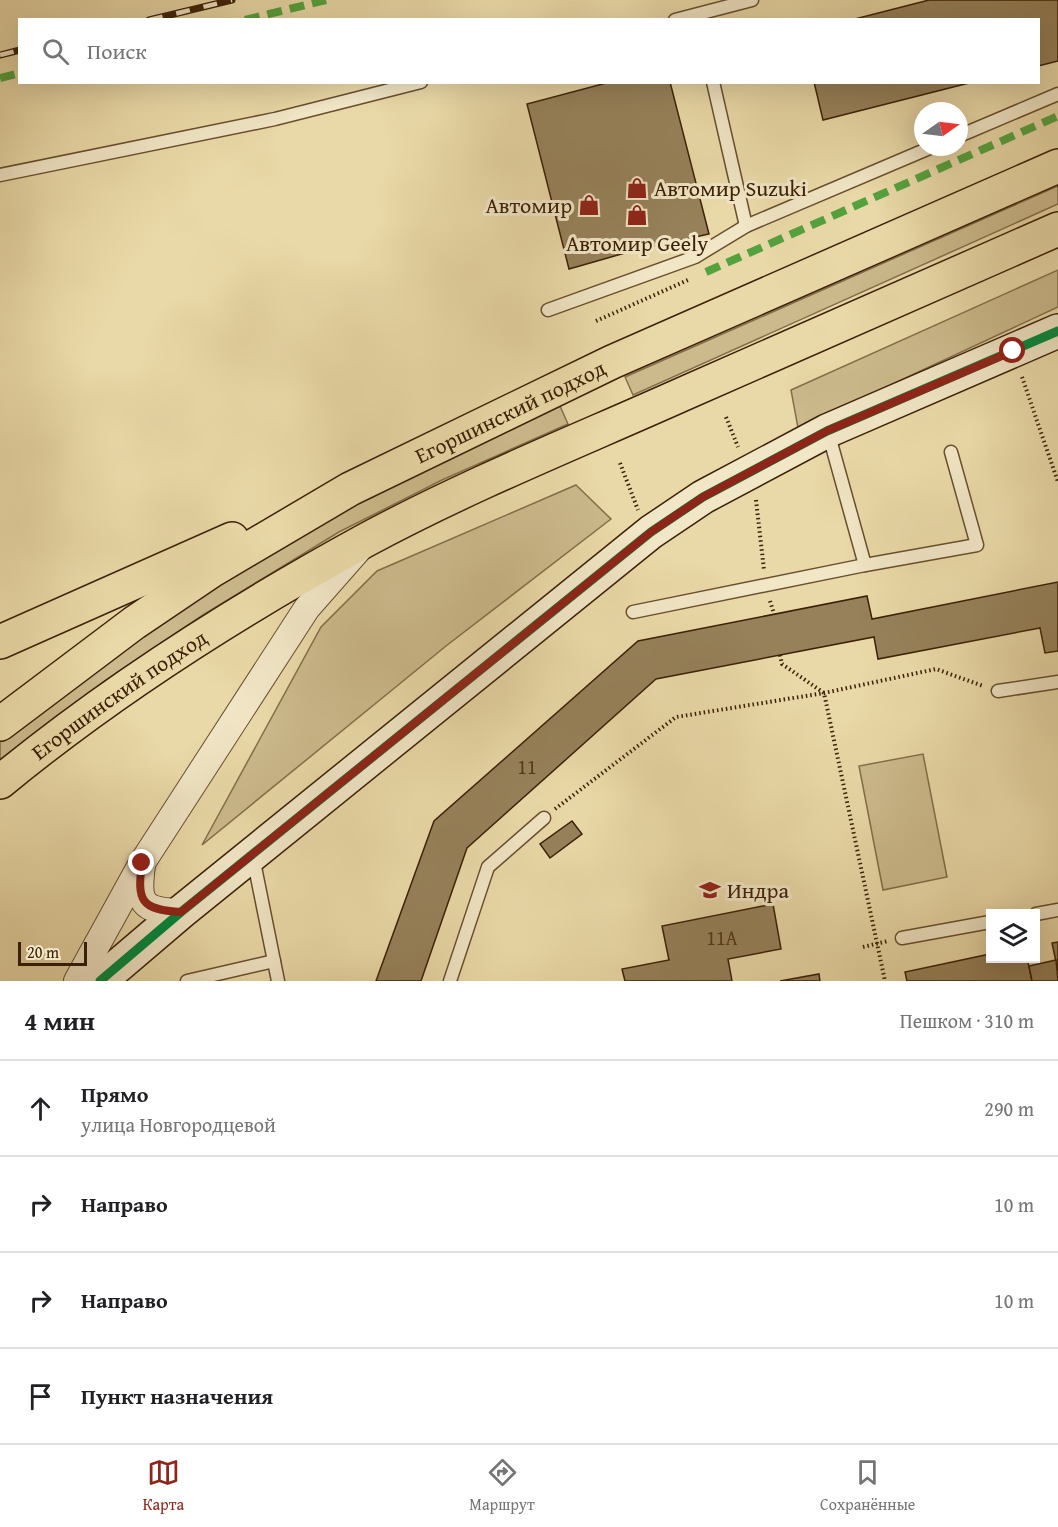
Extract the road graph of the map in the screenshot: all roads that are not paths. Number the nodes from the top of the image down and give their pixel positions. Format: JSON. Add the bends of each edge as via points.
{"nodes":[{"id":1,"x":752,"y":0,"type":"edge"},
{"id":2,"x":700,"y":16,"type":"edge"},
{"id":3,"x":413,"y":84,"type":"edge"},
{"id":4,"x":713,"y":84,"type":"edge"},
{"id":5,"x":1058,"y":94,"type":"edge"},
{"id":6,"x":968,"y":132,"type":"edge"},
{"id":7,"x":914,"y":155,"type":"edge"},
{"id":8,"x":1058,"y":166,"type":"edge"},
{"id":9,"x":0,"y":175,"type":"edge"},
{"id":10,"x":746,"y":226,"type":"junction"},
{"id":11,"x":1058,"y":229,"type":"edge"},
{"id":12,"x":548,"y":310,"type":"dead end"},
{"id":13,"x":1055,"y":336,"type":"edge"},
{"id":14,"x":827,"y":431,"type":"junction"},
{"id":15,"x":951,"y":452,"type":"dead end"},
{"id":16,"x":350,"y":489,"type":"junction"},
{"id":17,"x":368,"y":539,"type":"junction"},
{"id":18,"x":865,"y":565,"type":"junction"},
{"id":19,"x":633,"y":612,"type":"dead end"},
{"id":20,"x":0,"y":642,"type":"edge"},
{"id":21,"x":1058,"y":682,"type":"edge"},
{"id":22,"x":998,"y":691,"type":"road end"},
{"id":23,"x":0,"y":723,"type":"edge"},
{"id":24,"x":0,"y":782,"type":"edge"},
{"id":25,"x":544,"y":818,"type":"road end"},
{"id":26,"x":252,"y":856,"type":"junction"},
{"id":27,"x":142,"y":863,"type":"junction"},
{"id":28,"x":1058,"y":910,"type":"edge"},
{"id":29,"x":181,"y":912,"type":"junction"},
{"id":30,"x":1040,"y":913,"type":"edge"},
{"id":31,"x":986,"y":923,"type":"edge"},
{"id":32,"x":902,"y":938,"type":"road end"},
{"id":33,"x":274,"y":962,"type":"junction"},
{"id":34,"x":77,"y":981,"type":"edge"},
{"id":35,"x":100,"y":981,"type":"edge"},
{"id":36,"x":187,"y":981,"type":"edge"},
{"id":37,"x":278,"y":981,"type":"edge"},
{"id":38,"x":450,"y":981,"type":"edge"}],
"edges":[{"from":1,"to":2,"type":"lane"},
{"from":3,"to":9,"type":"lane","via":[[274,119]]},
{"from":4,"to":10,"type":"lane"},
{"from":5,"to":6,"type":"lane"},
{"from":7,"to":10,"type":"lane"},
{"from":8,"to":16,"type":"main road","name":"Егоршинский подход","via":[[612,362]]},
{"from":10,"to":12,"type":"lane","via":[[695,257]]},
{"from":11,"to":17,"type":"main road","name":"Егоршинский подход","via":[[583,436]]},
{"from":13,"to":14,"type":"street"},
{"from":14,"to":18,"type":"lane"},
{"from":14,"to":26,"type":"street","via":[[703,497],[626,549]]},
{"from":15,"to":18,"type":"lane","via":[[977,545]]},
{"from":16,"to":20,"type":"main road"},
{"from":16,"to":23,"type":"main road","name":"Егоршинский подход","via":[[212,571],[134,623]]},
{"from":17,"to":24,"type":"main road","name":"Егоршинский подход","via":[[189,646],[62,731]]},
{"from":17,"to":27,"type":"street","via":[[307,608]]},
{"from":18,"to":19,"type":"lane"},
{"from":21,"to":22,"type":"lane"},
{"from":25,"to":38,"type":"lane","via":[[488,867]]},
{"from":26,"to":29,"type":"street"},
{"from":26,"to":33,"type":"lane"},
{"from":27,"to":29,"type":"street","via":[[138,891],[144,903],[154,909]]},
{"from":27,"to":34,"type":"street"},
{"from":28,"to":30,"type":"lane"},
{"from":29,"to":35,"type":"street"},
{"from":31,"to":32,"type":"lane"},
{"from":33,"to":36,"type":"lane"},
{"from":33,"to":37,"type":"lane"}]}
